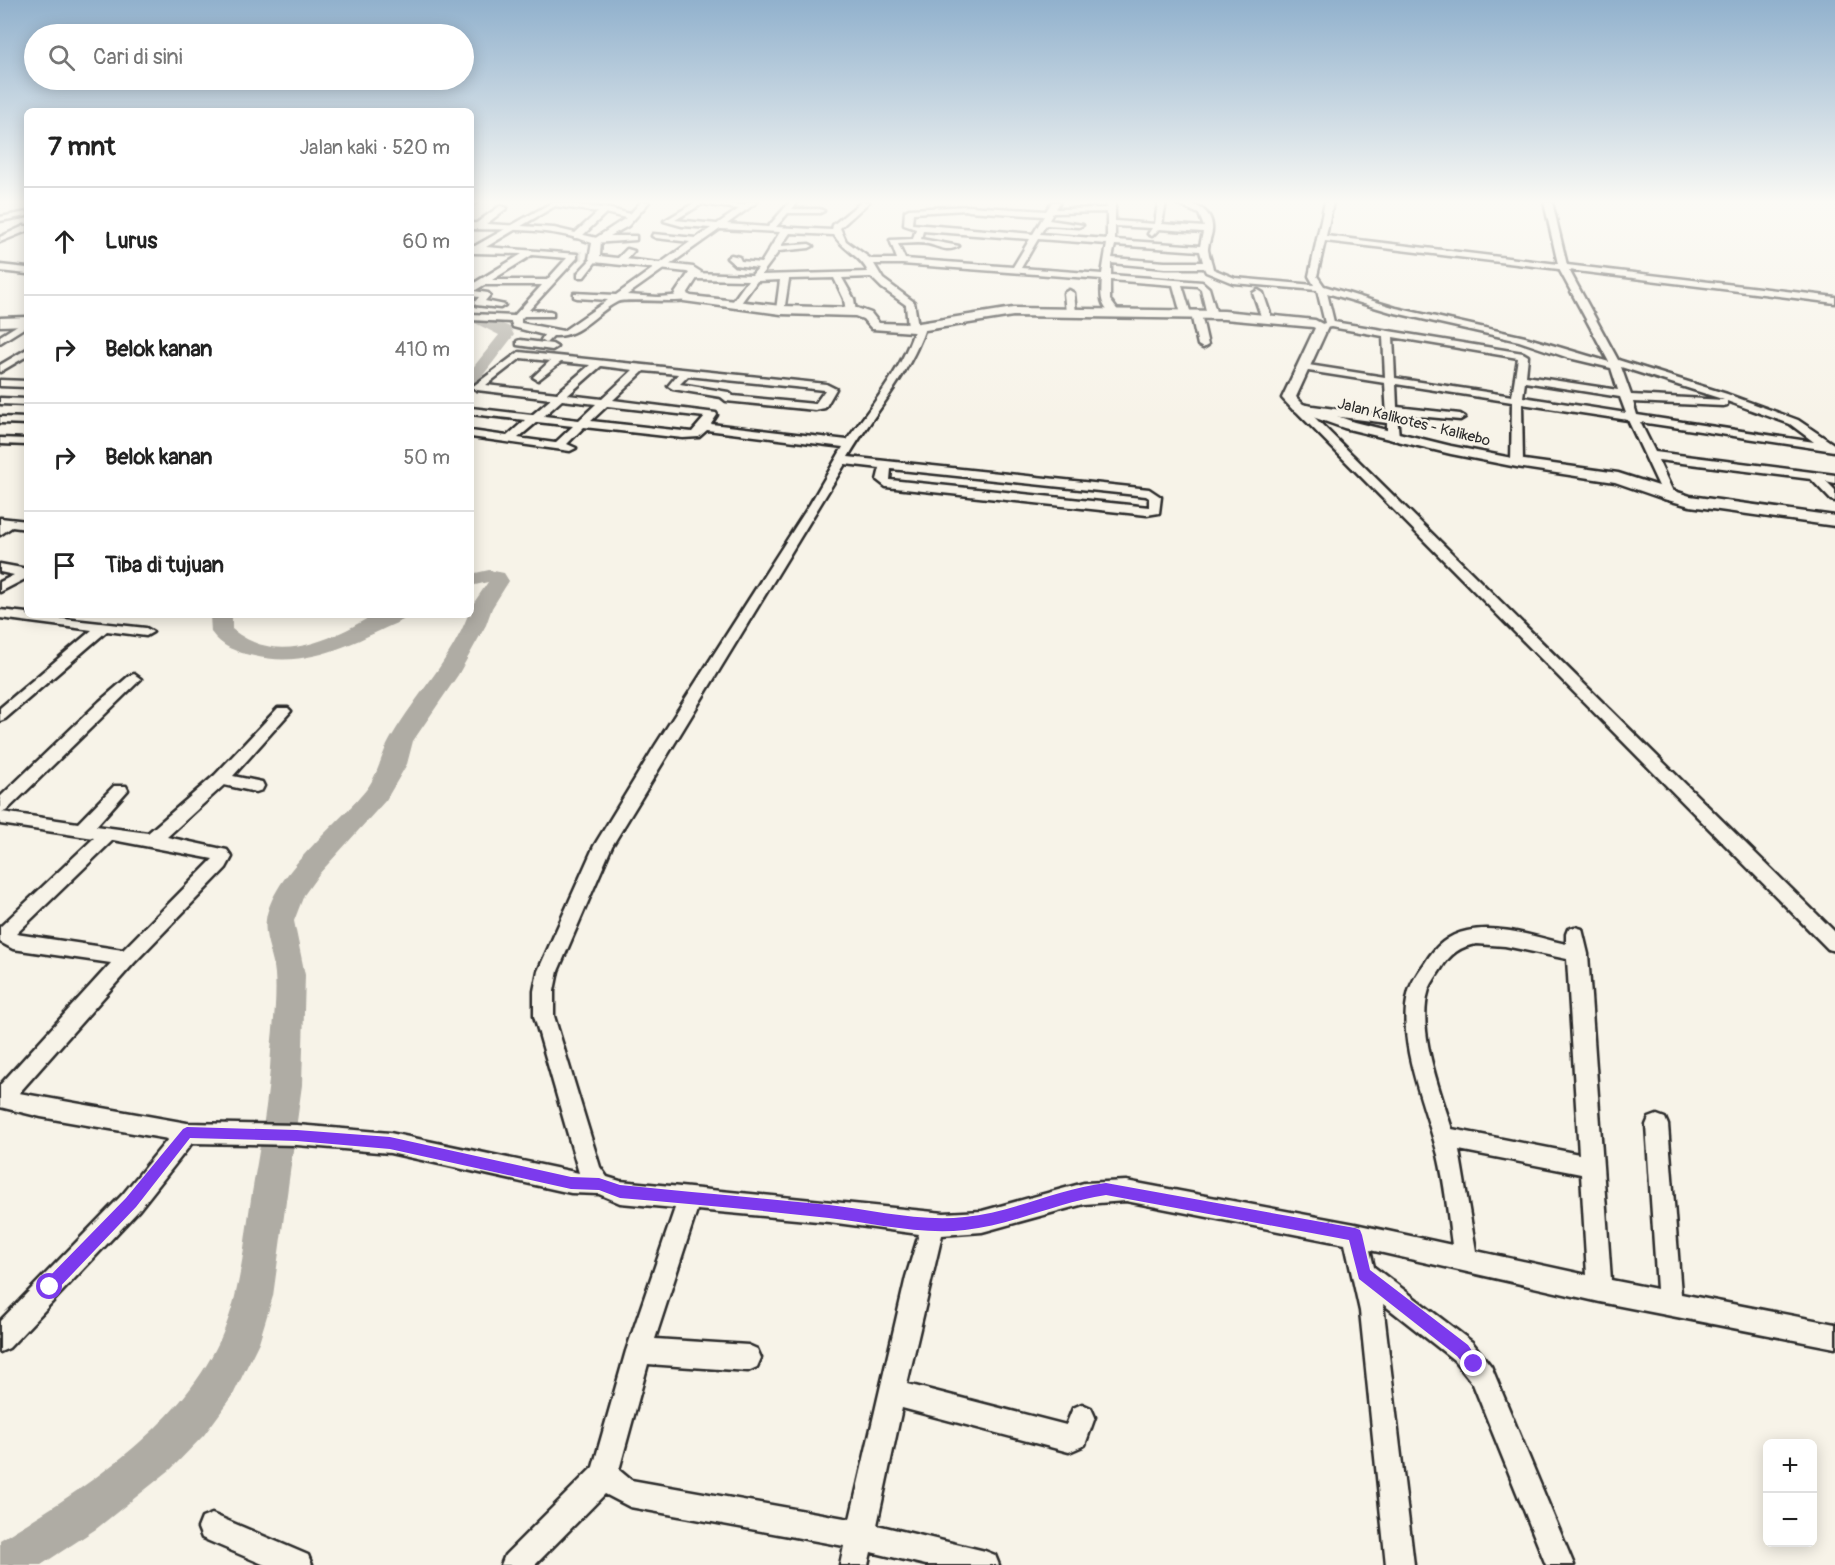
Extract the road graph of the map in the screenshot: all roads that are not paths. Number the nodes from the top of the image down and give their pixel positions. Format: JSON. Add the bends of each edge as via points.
{"nodes":[{"id":1,"x":495,"y":275,"type":"edge"},
{"id":2,"x":555,"y":275,"type":"edge"},
{"id":3,"x":652,"y":275,"type":"edge"},
{"id":4,"x":756,"y":275,"type":"edge"},
{"id":5,"x":854,"y":275,"type":"edge"},
{"id":6,"x":873,"y":275,"type":"edge"},
{"id":7,"x":1081,"y":275,"type":"edge"},
{"id":8,"x":1217,"y":275,"type":"edge"},
{"id":9,"x":1313,"y":275,"type":"edge"},
{"id":10,"x":1567,"y":275,"type":"edge"},
{"id":11,"x":1623,"y":275,"type":"edge"},
{"id":12,"x":694,"y":276,"type":"joint"},
{"id":13,"x":837,"y":276,"type":"junction"},
{"id":14,"x":785,"y":277,"type":"junction"},
{"id":15,"x":1107,"y":277,"type":"junction"},
{"id":16,"x":754,"y":278,"type":"junction"},
{"id":17,"x":474,"y":279,"type":"edge"},
{"id":18,"x":485,"y":281,"type":"junction"},
{"id":19,"x":1176,"y":281,"type":"junction"},
{"id":20,"x":549,"y":282,"type":"junction"},
{"id":21,"x":1322,"y":288,"type":"junction"},
{"id":22,"x":474,"y":289,"type":"edge"},
{"id":23,"x":474,"y":292,"type":"edge"},
{"id":24,"x":1069,"y":293,"type":"dead end"},
{"id":25,"x":1258,"y":293,"type":"dead end"},
{"id":26,"x":577,"y":295,"type":"dead end"},
{"id":27,"x":617,"y":298,"type":"junction"},
{"id":28,"x":684,"y":298,"type":"junction"},
{"id":29,"x":1835,"y":300,"type":"edge"},
{"id":30,"x":500,"y":305,"type":"dead end"},
{"id":31,"x":735,"y":305,"type":"junction"},
{"id":32,"x":606,"y":306,"type":"junction"},
{"id":33,"x":631,"y":308,"type":"dead end"},
{"id":34,"x":781,"y":310,"type":"junction"},
{"id":35,"x":851,"y":312,"type":"junction"},
{"id":36,"x":1113,"y":312,"type":"junction"},
{"id":37,"x":1071,"y":313,"type":"junction"},
{"id":38,"x":550,"y":314,"type":"dead end"},
{"id":39,"x":1191,"y":314,"type":"junction"},
{"id":40,"x":1212,"y":315,"type":"junction"},
{"id":41,"x":519,"y":316,"type":"junction"},
{"id":42,"x":474,"y":317,"type":"edge"},
{"id":43,"x":1267,"y":319,"type":"junction"},
{"id":44,"x":24,"y":321,"type":"edge"},
{"id":45,"x":0,"y":322,"type":"edge"},
{"id":46,"x":24,"y":323,"type":"edge"},
{"id":47,"x":1326,"y":326,"type":"junction"},
{"id":48,"x":917,"y":328,"type":"junction"},
{"id":49,"x":1388,"y":335,"type":"junction"},
{"id":50,"x":1522,"y":339,"type":"junction"},
{"id":51,"x":1,"y":340,"type":"edge"},
{"id":52,"x":520,"y":343,"type":"dead end"},
{"id":53,"x":24,"y":344,"type":"edge"},
{"id":54,"x":1203,"y":345,"type":"dead end"},
{"id":55,"x":24,"y":354,"type":"edge"},
{"id":56,"x":506,"y":354,"type":"dead end"},
{"id":57,"x":519,"y":355,"type":"junction"},
{"id":58,"x":631,"y":355,"type":"dead end"},
{"id":59,"x":1523,"y":356,"type":"junction"},
{"id":60,"x":560,"y":359,"type":"junction"},
{"id":61,"x":596,"y":359,"type":"junction"},
{"id":62,"x":1614,"y":364,"type":"junction"},
{"id":63,"x":24,"y":365,"type":"edge"},
{"id":64,"x":3,"y":367,"type":"edge"},
{"id":65,"x":1302,"y":367,"type":"junction"},
{"id":66,"x":641,"y":368,"type":"junction"},
{"id":67,"x":686,"y":372,"type":"junction"},
{"id":68,"x":538,"y":377,"type":"dead end"},
{"id":69,"x":742,"y":378,"type":"junction"},
{"id":70,"x":1520,"y":378,"type":"junction"},
{"id":71,"x":1389,"y":381,"type":"junction"},
{"id":72,"x":0,"y":383,"type":"edge"},
{"id":73,"x":24,"y":384,"type":"edge"},
{"id":74,"x":474,"y":390,"type":"edge"},
{"id":75,"x":1624,"y":396,"type":"junction"},
{"id":76,"x":558,"y":397,"type":"junction"},
{"id":77,"x":727,"y":397,"type":"junction"},
{"id":78,"x":0,"y":401,"type":"edge"},
{"id":79,"x":1517,"y":401,"type":"junction"},
{"id":80,"x":24,"y":402,"type":"edge"},
{"id":81,"x":606,"y":402,"type":"junction"},
{"id":82,"x":1742,"y":404,"type":"junction"},
{"id":83,"x":1301,"y":408,"type":"junction"},
{"id":84,"x":474,"y":411,"type":"edge"},
{"id":85,"x":712,"y":415,"type":"junction"},
{"id":86,"x":1392,"y":415,"type":"junction"},
{"id":87,"x":1460,"y":417,"type":"dead end"},
{"id":88,"x":534,"y":418,"type":"junction"},
{"id":89,"x":1633,"y":418,"type":"junction"},
{"id":90,"x":0,"y":420,"type":"edge"},
{"id":91,"x":24,"y":421,"type":"edge"},
{"id":92,"x":583,"y":423,"type":"junction"},
{"id":93,"x":704,"y":426,"type":"junction"},
{"id":94,"x":0,"y":428,"type":"edge"},
{"id":95,"x":24,"y":428,"type":"edge"},
{"id":96,"x":474,"y":434,"type":"edge"},
{"id":97,"x":1393,"y":437,"type":"junction"},
{"id":98,"x":509,"y":440,"type":"junction"},
{"id":99,"x":0,"y":441,"type":"edge"},
{"id":100,"x":24,"y":442,"type":"edge"},
{"id":101,"x":1835,"y":448,"type":"edge"},
{"id":102,"x":845,"y":452,"type":"junction"},
{"id":103,"x":1649,"y":455,"type":"junction"},
{"id":104,"x":1516,"y":463,"type":"junction"},
{"id":105,"x":886,"y":466,"type":"junction"},
{"id":106,"x":1814,"y":476,"type":"junction"},
{"id":107,"x":1835,"y":479,"type":"edge"},
{"id":108,"x":1016,"y":481,"type":"junction"},
{"id":109,"x":1010,"y":496,"type":"junction"},
{"id":110,"x":1669,"y":496,"type":"junction"},
{"id":111,"x":1835,"y":497,"type":"edge"},
{"id":112,"x":1835,"y":521,"type":"edge"},
{"id":113,"x":3,"y":525,"type":"edge"},
{"id":114,"x":24,"y":525,"type":"edge"},
{"id":115,"x":0,"y":568,"type":"edge"},
{"id":116,"x":24,"y":572,"type":"edge"},
{"id":117,"x":24,"y":575,"type":"edge"},
{"id":118,"x":0,"y":588,"type":"edge"},
{"id":119,"x":0,"y":614,"type":"edge"},
{"id":120,"x":24,"y":616,"type":"edge"},
{"id":121,"x":45,"y":618,"type":"edge"},
{"id":122,"x":104,"y":627,"type":"junction"},
{"id":123,"x":146,"y":632,"type":"dead end"},
{"id":124,"x":134,"y":678,"type":"dead end"},
{"id":125,"x":283,"y":711,"type":"dead end"},
{"id":126,"x":0,"y":716,"type":"edge"},
{"id":127,"x":221,"y":779,"type":"junction"},
{"id":128,"x":256,"y":786,"type":"dead end"},
{"id":129,"x":120,"y":790,"type":"dead end"},
{"id":130,"x":1,"y":816,"type":"edge"},
{"id":131,"x":81,"y":831,"type":"junction"},
{"id":132,"x":108,"y":835,"type":"junction"},
{"id":133,"x":152,"y":840,"type":"junction"},
{"id":134,"x":1835,"y":944,"type":"edge"},
{"id":135,"x":127,"y":958,"type":"junction"},
{"id":136,"x":1,"y":1098,"type":"edge"},
{"id":137,"x":1657,"y":1125,"type":"dead end"},
{"id":138,"x":187,"y":1133,"type":"junction"},
{"id":139,"x":1442,"y":1137,"type":"junction"},
{"id":140,"x":1591,"y":1166,"type":"junction"},
{"id":141,"x":599,"y":1184,"type":"junction"},
{"id":142,"x":689,"y":1199,"type":"junction"},
{"id":143,"x":933,"y":1224,"type":"junction"},
{"id":144,"x":1355,"y":1235,"type":"junction"},
{"id":145,"x":1466,"y":1259,"type":"junction"},
{"id":146,"x":1364,"y":1274,"type":"junction"},
{"id":147,"x":1600,"y":1290,"type":"junction"},
{"id":148,"x":1670,"y":1304,"type":"junction"},
{"id":149,"x":1835,"y":1336,"type":"edge"},
{"id":150,"x":0,"y":1339,"type":"edge"},
{"id":151,"x":639,"y":1351,"type":"junction"},
{"id":152,"x":748,"y":1358,"type":"dead end"},
{"id":153,"x":894,"y":1393,"type":"junction"},
{"id":154,"x":1082,"y":1417,"type":"dead end"},
{"id":155,"x":604,"y":1475,"type":"junction"},
{"id":156,"x":212,"y":1528,"type":"dead end"},
{"id":157,"x":860,"y":1535,"type":"junction"},
{"id":158,"x":298,"y":1565,"type":"edge"},
{"id":159,"x":515,"y":1565,"type":"edge"},
{"id":160,"x":854,"y":1565,"type":"edge"},
{"id":161,"x":985,"y":1565,"type":"edge"},
{"id":162,"x":1400,"y":1565,"type":"edge"},
{"id":163,"x":1560,"y":1565,"type":"edge"}],
"edges":[{"from":1,"to":18,"type":"street"},
{"from":2,"to":20,"type":"street"},
{"from":3,"to":27,"type":"street"},
{"from":4,"to":16,"type":"street"},
{"from":5,"to":13,"type":"street"},
{"from":6,"to":48,"type":"street","via":[[911,304]]},
{"from":7,"to":15,"type":"street"},
{"from":8,"to":21,"type":"street"},
{"from":9,"to":21,"type":"street"},
{"from":10,"to":62,"type":"street"},
{"from":11,"to":29,"type":"street"},
{"from":12,"to":16,"type":"street"},
{"from":12,"to":28,"type":"street","via":[[681,293]]},
{"from":13,"to":14,"type":"street"},
{"from":13,"to":35,"type":"street"},
{"from":14,"to":16,"type":"street"},
{"from":14,"to":34,"type":"street"},
{"from":15,"to":19,"type":"street"},
{"from":15,"to":36,"type":"street","via":[[1105,300]]},
{"from":16,"to":31,"type":"street"},
{"from":17,"to":18,"type":"street"},
{"from":18,"to":20,"type":"street"},
{"from":18,"to":22,"type":"street"},
{"from":19,"to":39,"type":"street"},
{"from":19,"to":40,"type":"street","via":[[1205,288]]},
{"from":20,"to":41,"type":"street"},
{"from":21,"to":47,"type":"street"},
{"from":21,"to":50,"type":"street"},
{"from":23,"to":30,"type":"street","via":[[485,295],[479,303]]},
{"from":24,"to":37,"type":"street"},
{"from":25,"to":43,"type":"street"},
{"from":26,"to":27,"type":"street"},
{"from":27,"to":28,"type":"street"},
{"from":27,"to":32,"type":"street"},
{"from":28,"to":31,"type":"street"},
{"from":31,"to":34,"type":"street"},
{"from":32,"to":33,"type":"street"},
{"from":32,"to":41,"type":"street","via":[[567,333],[548,336],[516,325]]},
{"from":34,"to":35,"type":"street"},
{"from":35,"to":48,"type":"street","via":[[867,315],[876,326]]},
{"from":36,"to":37,"type":"street"},
{"from":36,"to":39,"type":"street"},
{"from":37,"to":48,"type":"street","via":[[1004,313]]},
{"from":38,"to":41,"type":"street"},
{"from":39,"to":40,"type":"street"},
{"from":39,"to":54,"type":"street"},
{"from":40,"to":43,"type":"street"},
{"from":41,"to":42,"type":"street"},
{"from":43,"to":47,"type":"street"},
{"from":44,"to":45,"type":"street"},
{"from":46,"to":51,"type":"street"},
{"from":47,"to":49,"type":"street"},
{"from":47,"to":65,"type":"street"},
{"from":48,"to":102,"type":"street","via":[[915,343],[897,375]]},
{"from":49,"to":59,"type":"street"},
{"from":49,"to":71,"type":"street"},
{"from":50,"to":59,"type":"street"},
{"from":50,"to":62,"type":"street","via":[[1573,356]]},
{"from":51,"to":53,"type":"street"},
{"from":52,"to":61,"type":"street"},
{"from":55,"to":64,"type":"street"},
{"from":56,"to":57,"type":"street"},
{"from":57,"to":60,"type":"street"},
{"from":57,"to":74,"type":"street"},
{"from":58,"to":61,"type":"street"},
{"from":59,"to":70,"type":"street"},
{"from":60,"to":61,"type":"street"},
{"from":60,"to":68,"type":"street"},
{"from":61,"to":66,"type":"street"},
{"from":61,"to":76,"type":"street"},
{"from":62,"to":75,"type":"street"},
{"from":62,"to":82,"type":"street"},
{"from":63,"to":64,"type":"street"},
{"from":65,"to":71,"type":"street"},
{"from":65,"to":83,"type":"street","via":[[1288,398]]},
{"from":66,"to":67,"type":"street"},
{"from":66,"to":81,"type":"street"},
{"from":67,"to":69,"type":"street"},
{"from":67,"to":77,"type":"street","via":[[673,386]]},
{"from":69,"to":77,"type":"street"},
{"from":69,"to":77,"type":"street","via":[[831,389],[816,407]]},
{"from":70,"to":75,"type":"street"},
{"from":70,"to":79,"type":"street"},
{"from":71,"to":79,"type":"street"},
{"from":71,"to":86,"type":"street"},
{"from":72,"to":73,"type":"street"},
{"from":74,"to":76,"type":"street"},
{"from":75,"to":82,"type":"street"},
{"from":75,"to":89,"type":"street"},
{"from":76,"to":81,"type":"street"},
{"from":76,"to":88,"type":"street"},
{"from":77,"to":85,"type":"street"},
{"from":78,"to":80,"type":"street"},
{"from":79,"to":89,"type":"street"},
{"from":79,"to":104,"type":"street"},
{"from":81,"to":85,"type":"street"},
{"from":81,"to":92,"type":"street"},
{"from":82,"to":101,"type":"street","via":[[1797,423],[1817,441]]},
{"from":83,"to":86,"type":"street"},
{"from":83,"to":97,"type":"street","name":"Jalan Kalikotes - Kalikebo"},
{"from":83,"to":134,"type":"street"},
{"from":84,"to":88,"type":"street"},
{"from":85,"to":93,"type":"street"},
{"from":86,"to":87,"type":"street"},
{"from":86,"to":97,"type":"street"},
{"from":88,"to":92,"type":"street"},
{"from":88,"to":98,"type":"street"},
{"from":89,"to":101,"type":"street"},
{"from":89,"to":103,"type":"street"},
{"from":90,"to":91,"type":"street"},
{"from":92,"to":93,"type":"street","via":[[687,436]]},
{"from":92,"to":98,"type":"street","via":[[564,447]]},
{"from":93,"to":102,"type":"street"},
{"from":94,"to":95,"type":"street"},
{"from":96,"to":98,"type":"street"},
{"from":97,"to":104,"type":"street","name":"Jalan Kalikotes - Kalikebo"},
{"from":99,"to":100,"type":"street"},
{"from":102,"to":105,"type":"street"},
{"from":102,"to":141,"type":"street","via":[[603,846],[548,971],[544,1016],[590,1172]]},
{"from":103,"to":106,"type":"street"},
{"from":103,"to":110,"type":"street"},
{"from":104,"to":110,"type":"street","name":"Jalan Kalikotes - Kalikebo","via":[[1618,478]]},
{"from":105,"to":108,"type":"street"},
{"from":105,"to":109,"type":"street","via":[[886,483]]},
{"from":106,"to":107,"type":"street"},
{"from":106,"to":111,"type":"street"},
{"from":108,"to":109,"type":"street"},
{"from":108,"to":109,"type":"street","via":[[1149,494],[1155,497],[1155,510]]},
{"from":110,"to":112,"type":"street","name":"Jalan Kalikotes - Kalikebo"},
{"from":113,"to":114,"type":"street"},
{"from":115,"to":116,"type":"street"},
{"from":117,"to":118,"type":"street"},
{"from":119,"to":120,"type":"street"},
{"from":121,"to":122,"type":"street"},
{"from":122,"to":123,"type":"street"},
{"from":122,"to":126,"type":"street"},
{"from":124,"to":130,"type":"street"},
{"from":125,"to":127,"type":"street"},
{"from":127,"to":128,"type":"street"},
{"from":127,"to":133,"type":"street"},
{"from":129,"to":131,"type":"street"},
{"from":130,"to":131,"type":"street"},
{"from":131,"to":132,"type":"street"},
{"from":132,"to":133,"type":"street"},
{"from":132,"to":135,"type":"street","via":[[4,935],[13,942]]},
{"from":133,"to":135,"type":"street","via":[[221,854],[222,860]]},
{"from":135,"to":136,"type":"street"},
{"from":136,"to":138,"type":"street"},
{"from":137,"to":148,"type":"street"},
{"from":138,"to":141,"type":"street","via":[[297,1135],[390,1143],[571,1183]]},
{"from":138,"to":150,"type":"street","via":[[131,1202]]},
{"from":139,"to":140,"type":"street"},
{"from":139,"to":140,"type":"street","via":[[1416,1012],[1420,988],[1436,961],[1458,940],[1473,936],[1577,944]]},
{"from":139,"to":145,"type":"street"},
{"from":140,"to":147,"type":"street"},
{"from":141,"to":142,"type":"street","via":[[620,1192]]},
{"from":142,"to":143,"type":"street"},
{"from":142,"to":151,"type":"street"},
{"from":143,"to":144,"type":"street","via":[[995,1218],[1106,1189]]},
{"from":143,"to":153,"type":"street"},
{"from":144,"to":145,"type":"street"},
{"from":144,"to":146,"type":"street"},
{"from":145,"to":147,"type":"street"},
{"from":146,"to":162,"type":"street","via":[[1372,1311]]},
{"from":146,"to":163,"type":"street","via":[[1463,1351],[1482,1375]]},
{"from":147,"to":148,"type":"street"},
{"from":148,"to":149,"type":"street"},
{"from":151,"to":152,"type":"street"},
{"from":151,"to":155,"type":"street"},
{"from":153,"to":154,"type":"street","via":[[1069,1439],[1076,1436]]},
{"from":153,"to":157,"type":"street"},
{"from":155,"to":157,"type":"street","via":[[630,1493]]},
{"from":155,"to":159,"type":"street"},
{"from":156,"to":158,"type":"street"},
{"from":157,"to":160,"type":"street"},
{"from":157,"to":161,"type":"street"}]}
